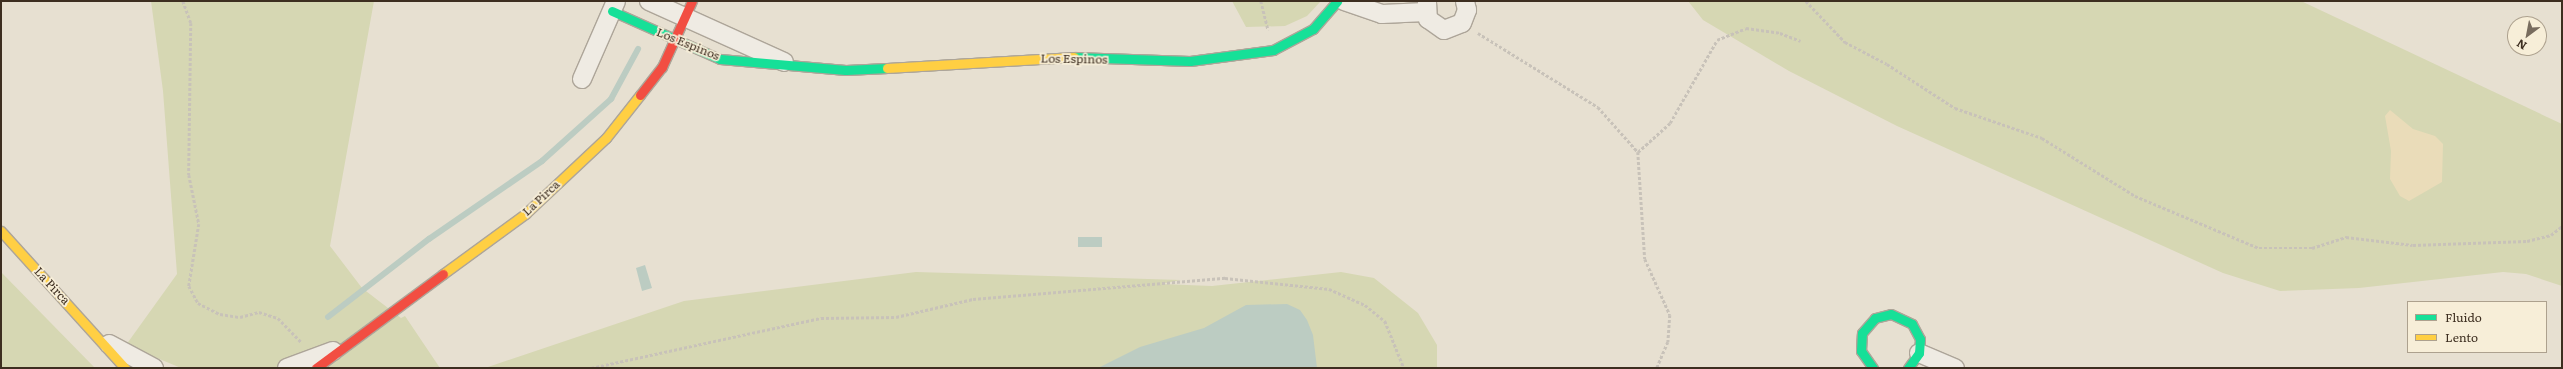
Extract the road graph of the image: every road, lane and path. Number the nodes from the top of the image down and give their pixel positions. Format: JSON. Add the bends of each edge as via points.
{"nodes":[{"id":1,"x":183,"y":1,"type":"edge"},
{"id":2,"x":649,"y":1,"type":"edge"},
{"id":3,"x":692,"y":1,"type":"edge"},
{"id":4,"x":1261,"y":1,"type":"edge"},
{"id":5,"x":1337,"y":1,"type":"edge"},
{"id":6,"x":1344,"y":1,"type":"edge"},
{"id":7,"x":1465,"y":1,"type":"edge"},
{"id":8,"x":1806,"y":1,"type":"edge"},
{"id":9,"x":614,"y":6,"type":"edge"},
{"id":10,"x":1427,"y":7,"type":"edge"},
{"id":11,"x":686,"y":18,"type":"junction"},
{"id":12,"x":1462,"y":23,"type":"junction"},
{"id":13,"x":676,"y":41,"type":"junction"},
{"id":14,"x":1801,"y":41,"type":"dead end"},
{"id":15,"x":1273,"y":50,"type":"junction"},
{"id":16,"x":792,"y":66,"type":"junction"},
{"id":17,"x":582,"y":79,"type":"dead end"},
{"id":18,"x":1638,"y":152,"type":"junction"},
{"id":19,"x":2562,"y":226,"type":"edge"},
{"id":20,"x":1,"y":231,"type":"edge"},
{"id":21,"x":103,"y":341,"type":"junction"},
{"id":22,"x":340,"y":349,"type":"joint"},
{"id":23,"x":1919,"y":353,"type":"junction"},
{"id":24,"x":313,"y":363,"type":"edge"},
{"id":25,"x":124,"y":368,"type":"edge"},
{"id":26,"x":154,"y":368,"type":"edge"},
{"id":27,"x":287,"y":368,"type":"edge"},
{"id":28,"x":591,"y":368,"type":"edge"},
{"id":29,"x":1404,"y":368,"type":"edge"},
{"id":30,"x":1657,"y":368,"type":"edge"},
{"id":31,"x":1873,"y":368,"type":"edge"},
{"id":32,"x":1908,"y":368,"type":"edge"},
{"id":33,"x":1955,"y":368,"type":"edge"}],
"edges":[{"from":1,"to":24,"type":"path","via":[[192,23],[189,175],[199,224],[189,286],[198,303],[220,314],[240,317],[259,312],[278,318],[296,335]]},
{"from":2,"to":11,"type":"street","name":"Los Espinos"},
{"from":3,"to":11,"type":"street","name":"La Pirca"},
{"from":4,"to":15,"type":"path"},
{"from":5,"to":15,"type":"street","name":"Los Espinos","via":[[1313,29]]},
{"from":6,"to":10,"type":"street","via":[[1382,14]]},
{"from":7,"to":12,"type":"street","via":[[1467,10]]},
{"from":8,"to":19,"type":"path","via":[[1845,42],[1887,64],[1955,108],[2042,138],[2135,196],[2259,248],[2312,248],[2346,237],[2413,245],[2527,241],[2551,235]]},
{"from":9,"to":13,"type":"street","name":"Los Espinos"},
{"from":9,"to":17,"type":"street"},
{"from":10,"to":12,"type":"street","via":[[1432,25],[1444,30]]},
{"from":11,"to":13,"type":"street","name":"La Pirca"},
{"from":11,"to":16,"type":"street","name":"Los Espinos"},
{"from":12,"to":18,"type":"path","via":[[1598,107]]},
{"from":13,"to":16,"type":"street","name":"Los Espinos","via":[[720,59]]},
{"from":13,"to":22,"type":"street","name":"La Pirca","via":[[662,67],[606,138],[525,214]]},
{"from":14,"to":18,"type":"path","via":[[1780,33],[1746,28],[1717,40],[1670,123]]},
{"from":15,"to":16,"type":"street","name":"Los Espinos","via":[[1190,61],[1066,56],[846,70]]},
{"from":18,"to":30,"type":"path","via":[[1645,259],[1670,316],[1668,342]]},
{"from":20,"to":21,"type":"street","name":"La Pirca"},
{"from":21,"to":25,"type":"street","name":"La Pirca"},
{"from":21,"to":26,"type":"street","name":"La Pirca"},
{"from":22,"to":24,"type":"street","name":"La Pirca"},
{"from":23,"to":31,"type":"street","via":[[1920,339],[1912,324],[1904,318],[1881,315],[1867,325],[1860,341],[1861,351]]},
{"from":23,"to":32,"type":"street"},
{"from":23,"to":33,"type":"street"},
{"from":24,"to":27,"type":"street","name":"La Pirca"},
{"from":28,"to":29,"type":"path","via":[[821,318],[896,317],[973,299],[1225,278],[1329,289],[1365,305],[1385,320]]}]}
